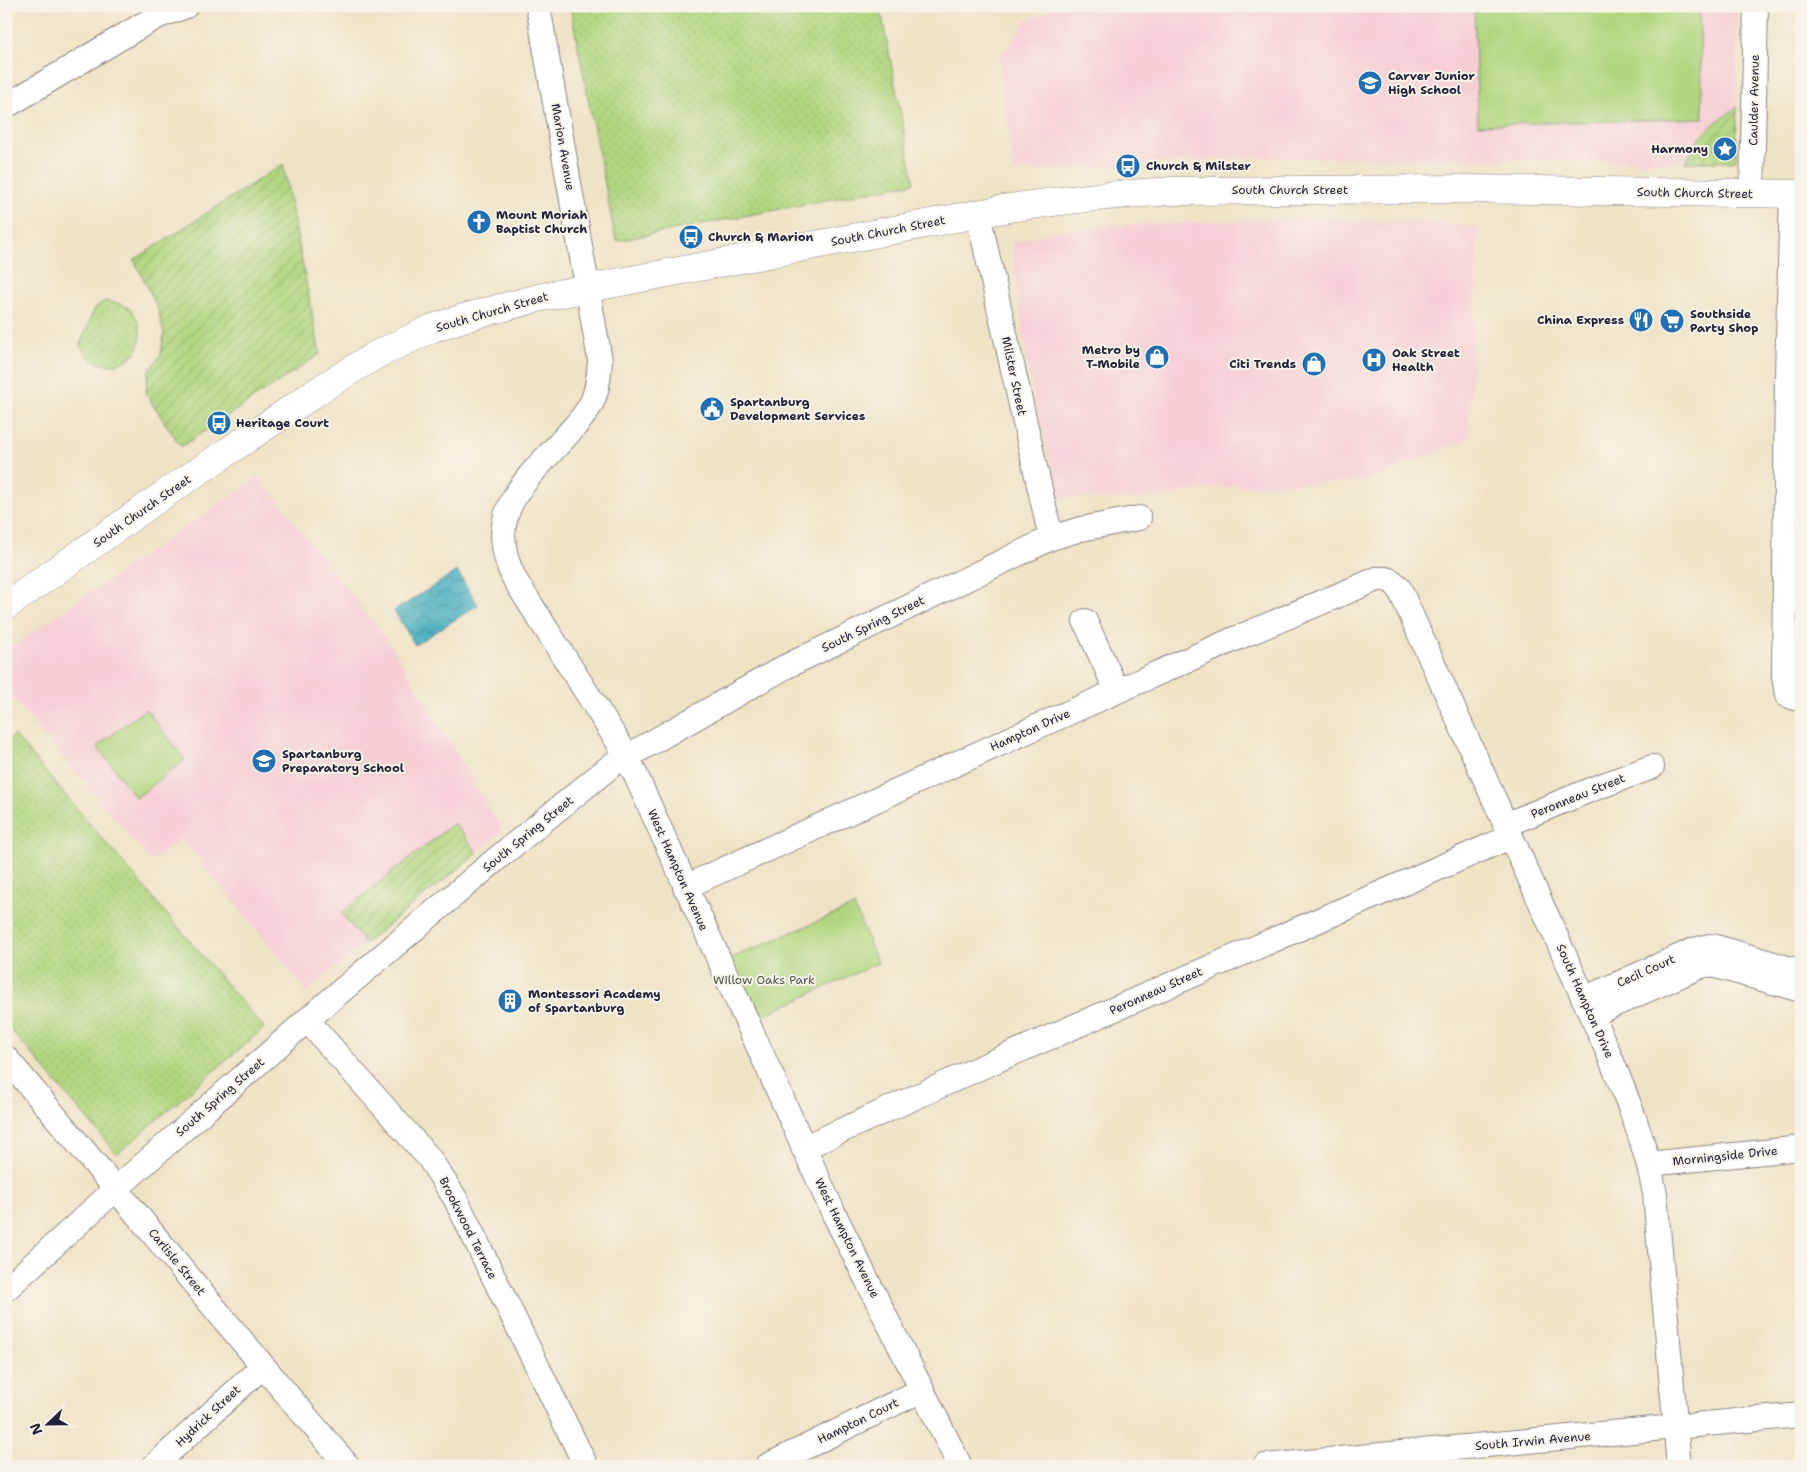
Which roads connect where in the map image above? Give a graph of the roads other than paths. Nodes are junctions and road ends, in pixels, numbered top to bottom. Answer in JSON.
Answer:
{"nodes":[{"id":1,"x":186,"y":6,"type":"edge"},
{"id":2,"x":538,"y":6,"type":"edge"},
{"id":3,"x":1756,"y":6,"type":"edge"},
{"id":4,"x":6,"y":106,"type":"edge"},
{"id":5,"x":1796,"y":193,"type":"edge"},
{"id":6,"x":1752,"y":194,"type":"junction"},
{"id":7,"x":978,"y":214,"type":"junction"},
{"id":8,"x":587,"y":289,"type":"junction"},
{"id":9,"x":1139,"y":518,"type":"dead end"},
{"id":10,"x":1051,"y":538,"type":"junction"},
{"id":11,"x":1377,"y":579,"type":"joint"},
{"id":12,"x":6,"y":606,"type":"edge"},
{"id":13,"x":1085,"y":621,"type":"dead end"},
{"id":14,"x":1117,"y":691,"type":"junction"},
{"id":15,"x":1794,"y":697,"type":"edge"},
{"id":16,"x":627,"y":756,"type":"junction"},
{"id":17,"x":1652,"y":767,"type":"dead end"},
{"id":18,"x":1508,"y":831,"type":"junction"},
{"id":19,"x":685,"y":887,"type":"junction"},
{"id":20,"x":1709,"y":955,"type":"junction"},
{"id":21,"x":1801,"y":972,"type":"edge"},
{"id":22,"x":1801,"y":990,"type":"edge"},
{"id":23,"x":1588,"y":1007,"type":"junction"},
{"id":24,"x":307,"y":1020,"type":"junction"},
{"id":25,"x":6,"y":1058,"type":"edge"},
{"id":26,"x":803,"y":1148,"type":"junction"},
{"id":27,"x":1801,"y":1148,"type":"edge"},
{"id":28,"x":1649,"y":1164,"type":"junction"},
{"id":29,"x":117,"y":1188,"type":"junction"},
{"id":30,"x":6,"y":1289,"type":"edge"},
{"id":31,"x":262,"y":1367,"type":"junction"},
{"id":32,"x":922,"y":1390,"type":"junction"},
{"id":33,"x":1801,"y":1415,"type":"edge"},
{"id":34,"x":1675,"y":1427,"type":"junction"},
{"id":35,"x":154,"y":1466,"type":"edge"},
{"id":36,"x":348,"y":1466,"type":"edge"},
{"id":37,"x":586,"y":1466,"type":"edge"},
{"id":38,"x":767,"y":1466,"type":"edge"},
{"id":39,"x":960,"y":1466,"type":"edge"},
{"id":40,"x":1265,"y":1466,"type":"edge"},
{"id":41,"x":1679,"y":1466,"type":"edge"}],
"edges":[{"from":1,"to":4,"type":"street"},
{"from":2,"to":8,"type":"street","name":"Marion Avenue"},
{"from":3,"to":6,"type":"street","name":"Caulder Avenue"},
{"from":5,"to":6,"type":"main road","name":"South Church Street"},
{"from":5,"to":15,"type":"street"},
{"from":6,"to":7,"type":"main road","name":"South Church Street"},
{"from":7,"to":8,"type":"main road","name":"South Church Street"},
{"from":7,"to":10,"type":"street","name":"Milster Street"},
{"from":8,"to":12,"type":"main road","name":"South Church Street"},
{"from":8,"to":16,"type":"street","name":"West Hampton Avenue"},
{"from":9,"to":10,"type":"street","name":"South Spring Street"},
{"from":10,"to":16,"type":"street","name":"South Spring Street"},
{"from":11,"to":14,"type":"street","name":"Hampton Drive"},
{"from":11,"to":18,"type":"street","name":"South Hampton Drive"},
{"from":13,"to":14,"type":"street"},
{"from":14,"to":19,"type":"street","name":"Hampton Drive"},
{"from":16,"to":19,"type":"street","name":"West Hampton Avenue"},
{"from":16,"to":24,"type":"street","name":"South Spring Street"},
{"from":17,"to":18,"type":"street","name":"Peronneau Street"},
{"from":18,"to":23,"type":"street","name":"South Hampton Drive"},
{"from":18,"to":26,"type":"street","name":"Peronneau Street"},
{"from":19,"to":26,"type":"street","name":"West Hampton Avenue"},
{"from":20,"to":21,"type":"street"},
{"from":20,"to":22,"type":"street"},
{"from":20,"to":23,"type":"street","name":"Cecil Court"},
{"from":23,"to":28,"type":"street","name":"South Hampton Drive"},
{"from":24,"to":29,"type":"street","name":"South Spring Street"},
{"from":24,"to":37,"type":"street","name":"Brookwood Terrace"},
{"from":25,"to":29,"type":"street","name":"Carlisle Street"},
{"from":26,"to":32,"type":"street","name":"West Hampton Avenue"},
{"from":27,"to":28,"type":"street","name":"Morningside Drive"},
{"from":28,"to":34,"type":"street","name":"South Hampton Drive"},
{"from":29,"to":30,"type":"street","name":"South Spring Street"},
{"from":29,"to":31,"type":"street","name":"Carlisle Street"},
{"from":31,"to":35,"type":"street","name":"Hydrick Street"},
{"from":31,"to":36,"type":"street","name":"Carlisle Street"},
{"from":32,"to":38,"type":"street","name":"Hampton Court"},
{"from":32,"to":39,"type":"street","name":"West Hampton Avenue"},
{"from":33,"to":34,"type":"street","name":"South Irwin Avenue"},
{"from":34,"to":40,"type":"street","name":"South Irwin Avenue"},
{"from":34,"to":41,"type":"street","name":"South Hampton Drive"}]}
